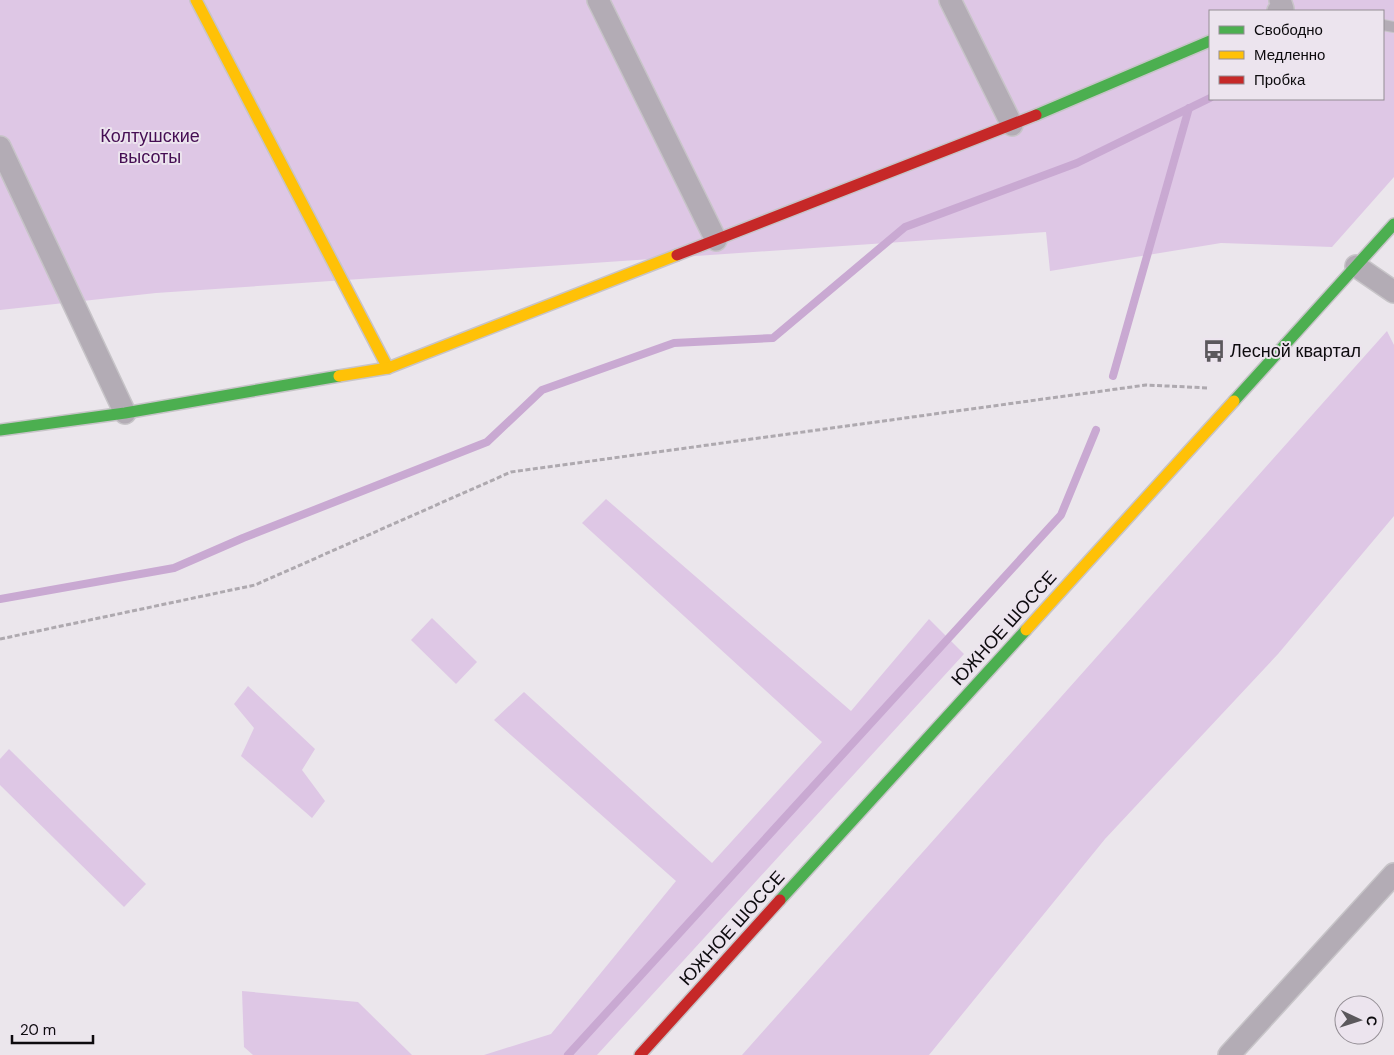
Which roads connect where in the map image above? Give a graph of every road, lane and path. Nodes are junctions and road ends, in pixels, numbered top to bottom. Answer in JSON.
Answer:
{"nodes":[{"id":1,"x":196,"y":0,"type":"edge"},
{"id":2,"x":598,"y":0,"type":"edge"},
{"id":3,"x":950,"y":0,"type":"edge"},
{"id":4,"x":1209,"y":40,"type":"edge"},
{"id":5,"x":1012,"y":126,"type":"junction"},
{"id":6,"x":0,"y":147,"type":"edge"},
{"id":7,"x":1394,"y":224,"type":"edge"},
{"id":8,"x":716,"y":240,"type":"junction"},
{"id":9,"x":1356,"y":266,"type":"junction"},
{"id":10,"x":1394,"y":292,"type":"edge"},
{"id":11,"x":388,"y":368,"type":"junction"},
{"id":12,"x":1244,"y":389,"type":"junction"},
{"id":13,"x":125,"y":413,"type":"junction"},
{"id":14,"x":0,"y":430,"type":"edge"},
{"id":15,"x":0,"y":639,"type":"edge"},
{"id":16,"x":1394,"y":874,"type":"edge"},
{"id":17,"x":640,"y":1055,"type":"edge"},
{"id":18,"x":1229,"y":1055,"type":"edge"}],
"edges":[{"from":1,"to":11,"type":"street"},
{"from":2,"to":8,"type":"street"},
{"from":3,"to":5,"type":"street"},
{"from":4,"to":5,"type":"street"},
{"from":5,"to":8,"type":"street"},
{"from":6,"to":13,"type":"street"},
{"from":7,"to":9,"type":"street","name":"ЮЖНОЕ ШОССЕ"},
{"from":8,"to":11,"type":"street"},
{"from":9,"to":10,"type":"street"},
{"from":9,"to":12,"type":"street","name":"ЮЖНОЕ ШОССЕ"},
{"from":11,"to":13,"type":"street"},
{"from":12,"to":15,"type":"path"},
{"from":12,"to":17,"type":"street","name":"ЮЖНОЕ ШОССЕ"},
{"from":13,"to":14,"type":"street"},
{"from":16,"to":18,"type":"street"}]}
